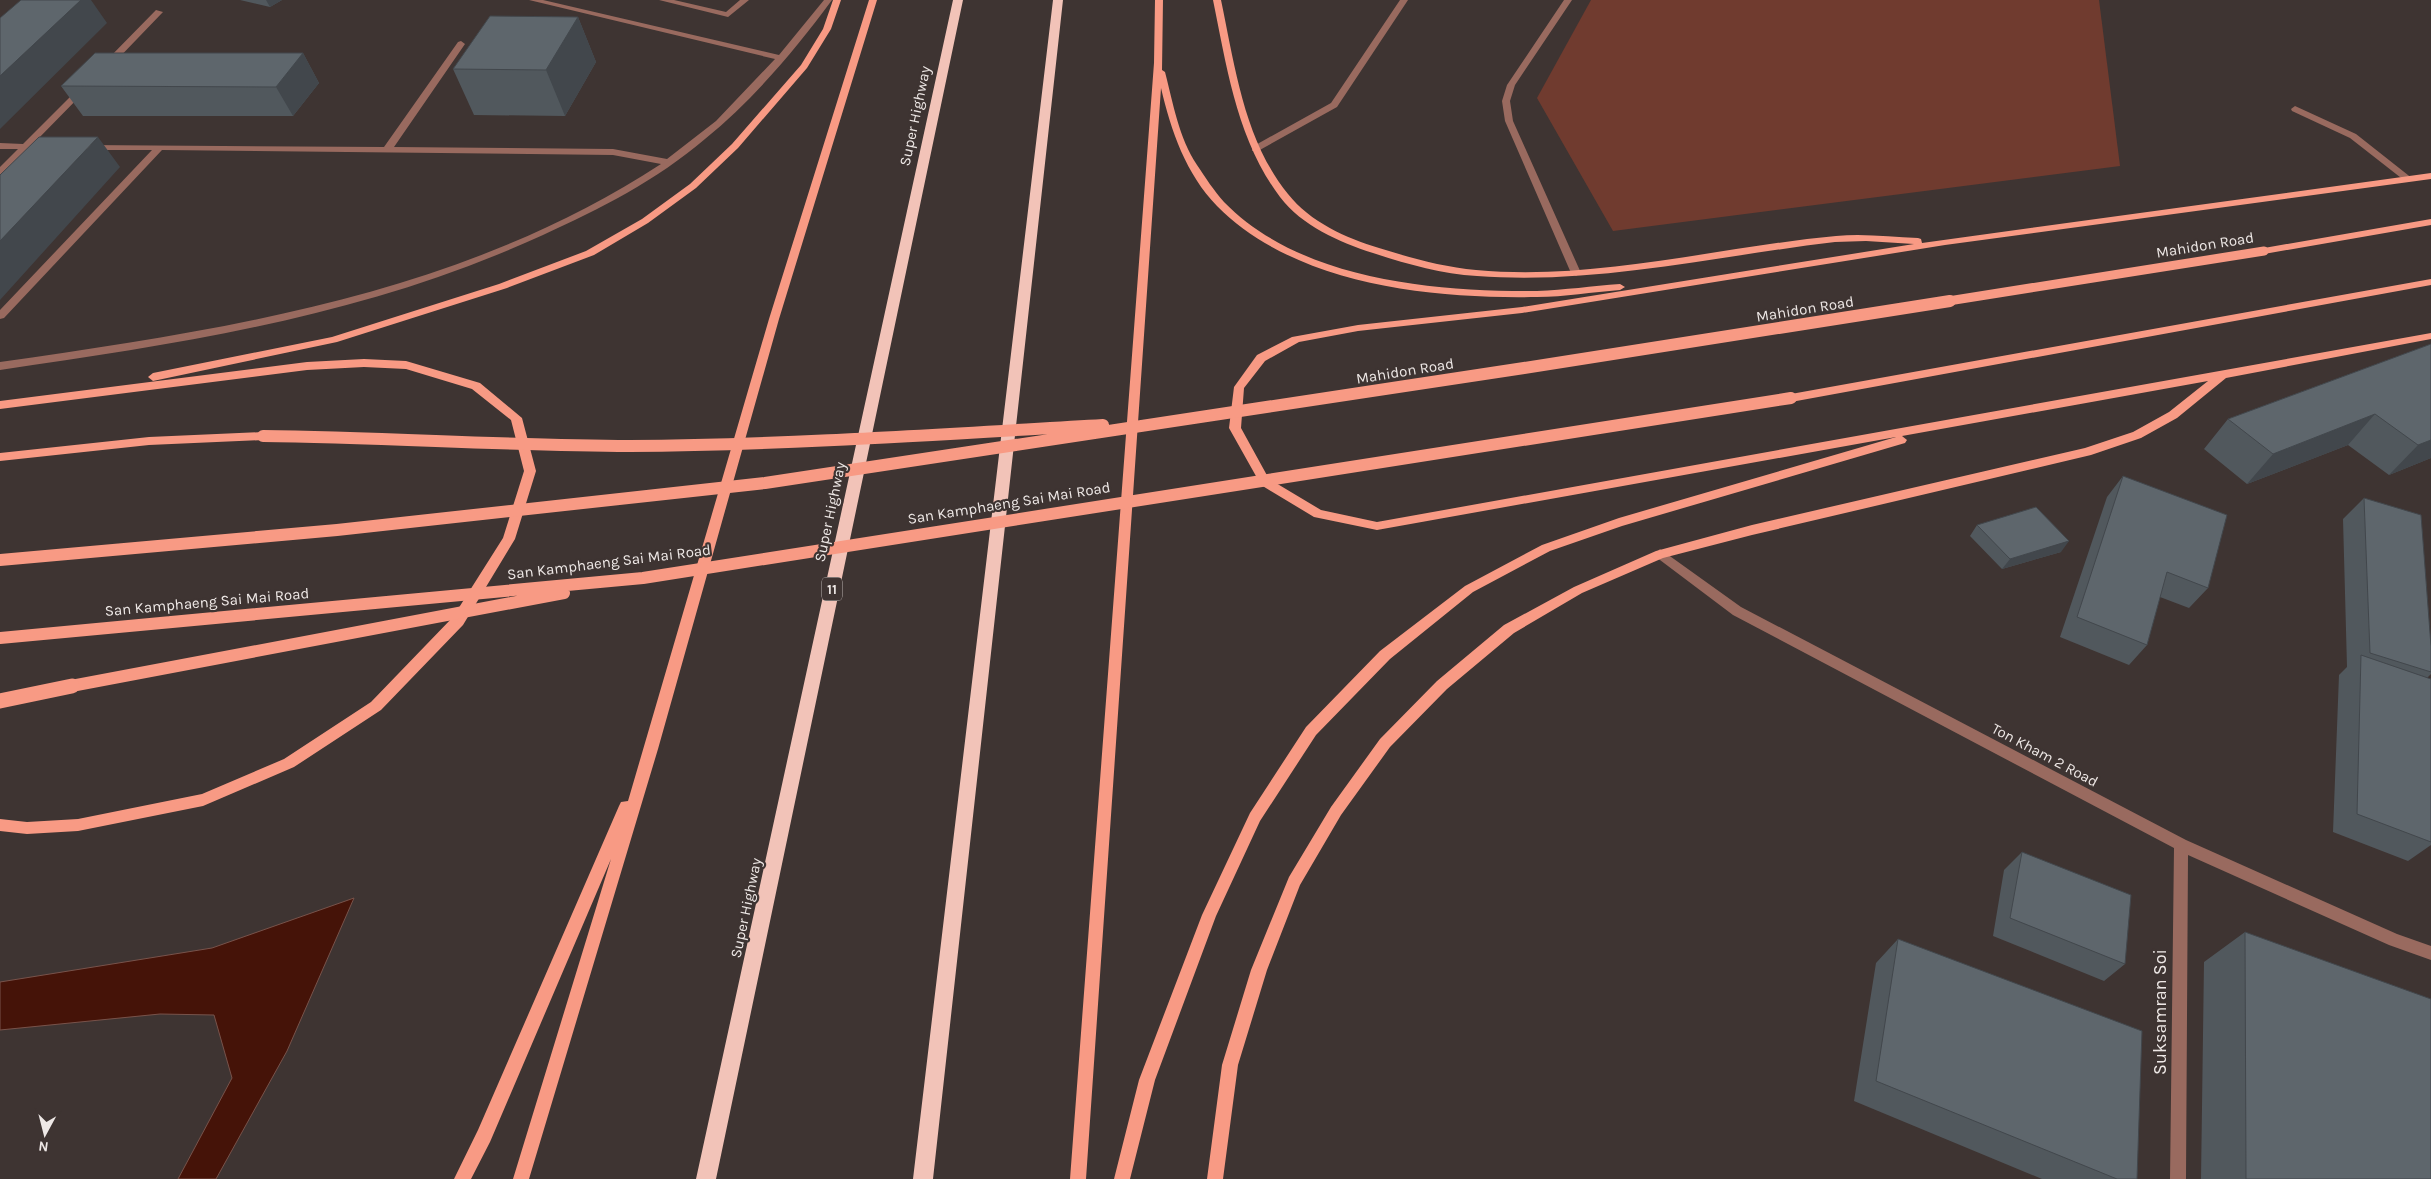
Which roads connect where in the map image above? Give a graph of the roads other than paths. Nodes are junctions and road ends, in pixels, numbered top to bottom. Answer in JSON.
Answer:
{"nodes":[{"id":1,"x":533,"y":0,"type":"edge"},
{"id":2,"x":663,"y":0,"type":"edge"},
{"id":3,"x":745,"y":0,"type":"edge"},
{"id":4,"x":828,"y":0,"type":"edge"},
{"id":5,"x":837,"y":0,"type":"edge"},
{"id":6,"x":873,"y":0,"type":"edge"},
{"id":7,"x":958,"y":0,"type":"edge"},
{"id":8,"x":1058,"y":0,"type":"edge"},
{"id":9,"x":1159,"y":0,"type":"edge"},
{"id":10,"x":1217,"y":0,"type":"edge"},
{"id":11,"x":1404,"y":0,"type":"edge"},
{"id":12,"x":1568,"y":0,"type":"edge"},
{"id":13,"x":159,"y":12,"type":"dead end"},
{"id":14,"x":460,"y":44,"type":"dead end"},
{"id":15,"x":781,"y":58,"type":"junction"},
{"id":16,"x":1158,"y":63,"type":"junction"},
{"id":17,"x":103,"y":69,"type":"edge"},
{"id":18,"x":89,"y":83,"type":"edge"},
{"id":19,"x":2296,"y":109,"type":"dead end"},
{"id":20,"x":0,"y":146,"type":"edge"},
{"id":21,"x":26,"y":147,"type":"junction"},
{"id":22,"x":54,"y":147,"type":"edge"},
{"id":23,"x":83,"y":147,"type":"edge"},
{"id":24,"x":159,"y":148,"type":"junction"},
{"id":25,"x":1255,"y":149,"type":"junction"},
{"id":26,"x":388,"y":150,"type":"junction"},
{"id":27,"x":668,"y":162,"type":"junction"},
{"id":28,"x":0,"y":172,"type":"edge"},
{"id":29,"x":2431,"y":176,"type":"edge"},
{"id":30,"x":2408,"y":179,"type":"junction"},
{"id":31,"x":2431,"y":222,"type":"edge"},
{"id":32,"x":1945,"y":242,"type":"junction"},
{"id":33,"x":1576,"y":273,"type":"junction"},
{"id":34,"x":1722,"y":278,"type":"junction"},
{"id":35,"x":2431,"y":282,"type":"edge"},
{"id":36,"x":0,"y":316,"type":"edge"},
{"id":37,"x":2430,"y":338,"type":"edge"},
{"id":38,"x":0,"y":366,"type":"edge"},
{"id":39,"x":2223,"y":375,"type":"junction"},
{"id":40,"x":62,"y":396,"type":"junction"},
{"id":41,"x":0,"y":405,"type":"edge"},
{"id":42,"x":1183,"y":420,"type":"junction"},
{"id":43,"x":1969,"y":421,"type":"junction"},
{"id":44,"x":0,"y":457,"type":"edge"},
{"id":45,"x":1660,"y":554,"type":"junction"},
{"id":46,"x":0,"y":560,"type":"edge"},
{"id":47,"x":643,"y":578,"type":"junction"},
{"id":48,"x":0,"y":638,"type":"edge"},
{"id":49,"x":0,"y":702,"type":"edge"},
{"id":50,"x":651,"y":749,"type":"junction"},
{"id":51,"x":0,"y":825,"type":"edge"},
{"id":52,"x":2181,"y":845,"type":"junction"},
{"id":53,"x":2431,"y":953,"type":"edge"},
{"id":54,"x":462,"y":1179,"type":"edge"},
{"id":55,"x":521,"y":1179,"type":"edge"},
{"id":56,"x":706,"y":1179,"type":"edge"},
{"id":57,"x":923,"y":1179,"type":"edge"},
{"id":58,"x":1078,"y":1179,"type":"edge"},
{"id":59,"x":1122,"y":1179,"type":"edge"},
{"id":60,"x":1216,"y":1179,"type":"edge"},
{"id":61,"x":2178,"y":1179,"type":"edge"}],
"edges":[{"from":1,"to":15,"type":"street"},
{"from":2,"to":3,"type":"street"},
{"from":4,"to":15,"type":"street"},
{"from":5,"to":40,"type":"main road"},
{"from":6,"to":50,"type":"main road"},
{"from":7,"to":56,"type":"highway","name":"Super Highway","number":"11"},
{"from":8,"to":57,"type":"highway"},
{"from":9,"to":16,"type":"main road"},
{"from":10,"to":25,"type":"main road"},
{"from":11,"to":25,"type":"street"},
{"from":12,"to":33,"type":"street"},
{"from":13,"to":17,"type":"street"},
{"from":14,"to":26,"type":"street"},
{"from":15,"to":27,"type":"street"},
{"from":16,"to":34,"type":"main road"},
{"from":16,"to":58,"type":"main road"},
{"from":18,"to":21,"type":"street"},
{"from":19,"to":30,"type":"street"},
{"from":20,"to":21,"type":"street"},
{"from":21,"to":22,"type":"street"},
{"from":21,"to":28,"type":"street"},
{"from":23,"to":24,"type":"street"},
{"from":24,"to":26,"type":"street"},
{"from":24,"to":36,"type":"street"},
{"from":25,"to":33,"type":"main road"},
{"from":26,"to":27,"type":"street"},
{"from":27,"to":38,"type":"street"},
{"from":29,"to":30,"type":"main road"},
{"from":30,"to":32,"type":"main road"},
{"from":31,"to":42,"type":"main road","name":"Mahidon Road","bridge":true},
{"from":32,"to":33,"type":"main road"},
{"from":32,"to":34,"type":"main road"},
{"from":34,"to":43,"type":"main road"},
{"from":35,"to":47,"type":"main road","name":"San Kamphaeng Sai Mai Road","bridge":true},
{"from":37,"to":39,"type":"main road"},
{"from":39,"to":43,"type":"main road"},
{"from":39,"to":45,"type":"main road"},
{"from":40,"to":41,"type":"main road"},
{"from":40,"to":51,"type":"main road"},
{"from":42,"to":44,"type":"main road","bridge":true},
{"from":42,"to":46,"type":"main road","bridge":true},
{"from":43,"to":59,"type":"main road"},
{"from":45,"to":52,"type":"street","name":"Ton Kham 2 Road"},
{"from":45,"to":60,"type":"main road"},
{"from":47,"to":48,"type":"main road","name":"San Kamphaeng Sai Mai Road","bridge":true},
{"from":47,"to":49,"type":"main road","bridge":true},
{"from":50,"to":54,"type":"main road"},
{"from":50,"to":55,"type":"main road"},
{"from":52,"to":53,"type":"street","name":"Ton Kham 2 Road"},
{"from":52,"to":61,"type":"street","name":"Suksamran Soi"}]}
